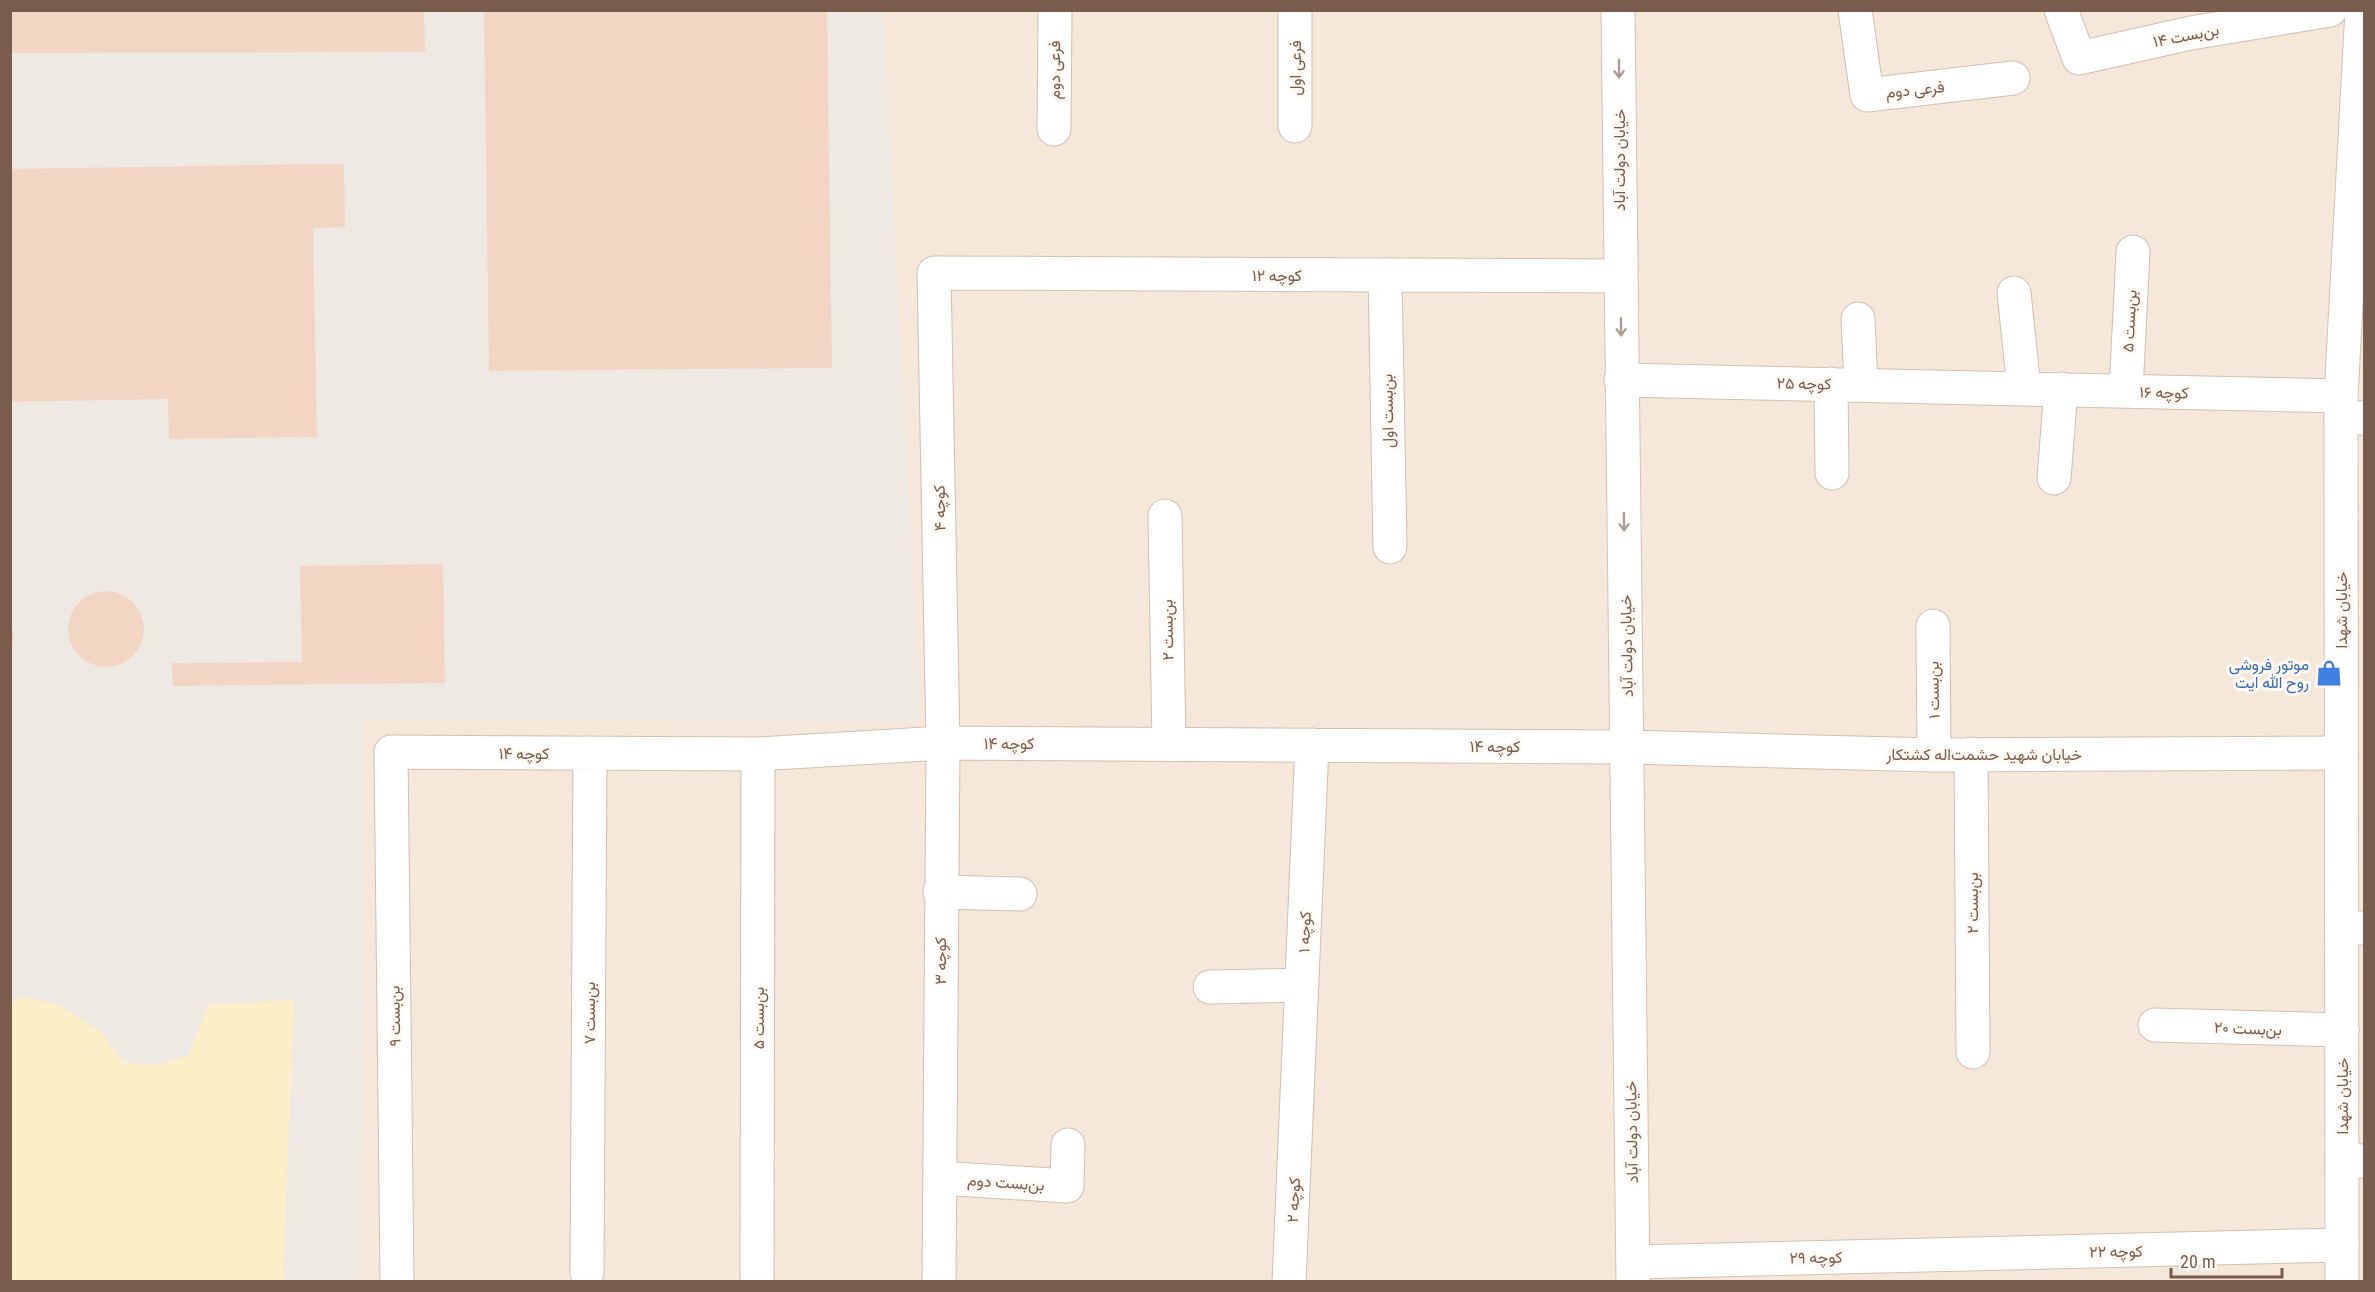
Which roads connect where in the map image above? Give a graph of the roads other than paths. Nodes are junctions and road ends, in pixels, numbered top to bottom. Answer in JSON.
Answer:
{"nodes":[{"id":1,"x":1055,"y":10,"type":"edge"},
{"id":2,"x":1295,"y":10,"type":"edge"},
{"id":3,"x":1618,"y":10,"type":"edge"},
{"id":4,"x":1855,"y":10,"type":"edge"},
{"id":5,"x":2061,"y":10,"type":"edge"},
{"id":6,"x":2330,"y":10,"type":"edge"},
{"id":7,"x":2362,"y":10,"type":"edge"},
{"id":8,"x":2188,"y":22,"type":"edge"},
{"id":9,"x":2013,"y":78,"type":"dead end"},
{"id":10,"x":1295,"y":126,"type":"dead end"},
{"id":11,"x":1054,"y":129,"type":"dead end"},
{"id":12,"x":2133,"y":252,"type":"dead end"},
{"id":13,"x":934,"y":273,"type":"joint"},
{"id":14,"x":1385,"y":275,"type":"junction"},
{"id":15,"x":1620,"y":276,"type":"junction"},
{"id":16,"x":2014,"y":293,"type":"dead end"},
{"id":17,"x":1858,"y":319,"type":"dead end"},
{"id":18,"x":1621,"y":380,"type":"junction"},
{"id":19,"x":1846,"y":384,"type":"junction"},
{"id":20,"x":1987,"y":388,"type":"joint"},
{"id":21,"x":2024,"y":388,"type":"junction"},
{"id":22,"x":2061,"y":389,"type":"junction"},
{"id":23,"x":2126,"y":391,"type":"junction"},
{"id":24,"x":2349,"y":411,"type":"edge"},
{"id":25,"x":1832,"y":473,"type":"dead end"},
{"id":26,"x":2054,"y":478,"type":"dead end"},
{"id":27,"x":1165,"y":516,"type":"dead end"},
{"id":28,"x":1390,"y":547,"type":"dead end"},
{"id":29,"x":1933,"y":626,"type":"dead end"},
{"id":30,"x":944,"y":743,"type":"junction"},
{"id":31,"x":1169,"y":744,"type":"junction"},
{"id":32,"x":1312,"y":745,"type":"junction"},
{"id":33,"x":1628,"y":747,"type":"junction"},
{"id":34,"x":392,"y":752,"type":"joint"},
{"id":35,"x":590,"y":753,"type":"junction"},
{"id":36,"x":2342,"y":753,"type":"junction"},
{"id":37,"x":758,"y":754,"type":"junction"},
{"id":38,"x":1971,"y":754,"type":"junction"},
{"id":39,"x":1934,"y":755,"type":"junction"},
{"id":40,"x":940,"y":892,"type":"junction"},
{"id":41,"x":1020,"y":894,"type":"dead end"},
{"id":42,"x":2353,"y":928,"type":"edge"},
{"id":43,"x":1302,"y":985,"type":"junction"},
{"id":44,"x":1210,"y":987,"type":"dead end"},
{"id":45,"x":2155,"y":1025,"type":"dead end"},
{"id":46,"x":2342,"y":1030,"type":"junction"},
{"id":47,"x":1973,"y":1052,"type":"dead end"},
{"id":48,"x":1296,"y":1118,"type":"joint"},
{"id":49,"x":1068,"y":1145,"type":"dead end"},
{"id":50,"x":2353,"y":1161,"type":"edge"},
{"id":51,"x":940,"y":1178,"type":"junction"},
{"id":52,"x":2342,"y":1245,"type":"junction"},
{"id":53,"x":1999,"y":1253,"type":"joint"},
{"id":54,"x":1633,"y":1272,"type":"edge"},
{"id":55,"x":587,"y":1273,"type":"dead end"},
{"id":56,"x":397,"y":1280,"type":"dead end"},
{"id":57,"x":757,"y":1281,"type":"edge"},
{"id":58,"x":939,"y":1281,"type":"edge"},
{"id":59,"x":1289,"y":1281,"type":"edge"},
{"id":60,"x":2342,"y":1281,"type":"edge"}],
"edges":[{"from":1,"to":11,"type":"street","name":"فرعی دوم"},
{"from":2,"to":10,"type":"street","name":"فرعی اول"},
{"from":3,"to":15,"type":"street","name":"خیابان دولت آباد","one_way":true},
{"from":4,"to":9,"type":"street","name":"فرعی دوم"},
{"from":5,"to":8,"type":"street","name":"بن‌بست ۱۴"},
{"from":6,"to":8,"type":"street","name":"بن‌بست ۱۴"},
{"from":7,"to":24,"type":"street","name":"خیابان شهدا"},
{"from":12,"to":23,"type":"street","name":"بن‌بست ۵"},
{"from":13,"to":14,"type":"street","name":"کوچه ۱۲"},
{"from":13,"to":30,"type":"street","name":"کوچه ۴"},
{"from":14,"to":15,"type":"street","name":"کوچه ۱۲"},
{"from":14,"to":28,"type":"street","name":"بن‌بست اول"},
{"from":15,"to":18,"type":"street","name":"خیابان دولت آباد","one_way":true},
{"from":16,"to":21,"type":"street"},
{"from":17,"to":19,"type":"street"},
{"from":18,"to":19,"type":"street","name":"کوچه ۲۵"},
{"from":18,"to":33,"type":"street","name":"خیابان دولت آباد","one_way":true},
{"from":19,"to":20,"type":"street","name":"کوچه ۲۵"},
{"from":19,"to":25,"type":"street"},
{"from":20,"to":21,"type":"street","name":"کوچه ۱۶"},
{"from":21,"to":22,"type":"street","name":"کوچه ۱۶"},
{"from":22,"to":23,"type":"street","name":"کوچه ۱۶"},
{"from":22,"to":26,"type":"street"},
{"from":23,"to":24,"type":"street","name":"کوچه ۱۶"},
{"from":24,"to":36,"type":"street","name":"خیابان شهدا"},
{"from":27,"to":31,"type":"street","name":"بن‌بست ۲"},
{"from":29,"to":39,"type":"street","name":"بن‌بست ۱"},
{"from":30,"to":31,"type":"street","name":"کوچه ۱۴"},
{"from":30,"to":37,"type":"street","name":"کوچه ۱۴"},
{"from":30,"to":40,"type":"street","name":"کوچه ۳"},
{"from":31,"to":32,"type":"street","name":"کوچه ۱۴"},
{"from":32,"to":33,"type":"street","name":"کوچه ۱۴"},
{"from":32,"to":43,"type":"street","name":"کوچه ۱"},
{"from":33,"to":39,"type":"street","name":"خیابان شهید حشمت‌اله کشتکار"},
{"from":33,"to":54,"type":"street","name":"خیابان دولت آباد"},
{"from":34,"to":35,"type":"street","name":"کوچه ۱۴"},
{"from":34,"to":56,"type":"street","name":"بن‌بست ۹"},
{"from":35,"to":37,"type":"street","name":"کوچه ۱۴"},
{"from":35,"to":55,"type":"street","name":"بن‌بست ۷"},
{"from":36,"to":38,"type":"street","name":"خیابان شهید حشمت‌اله کشتکار"},
{"from":36,"to":42,"type":"street","name":"خیابان شهدا"},
{"from":37,"to":57,"type":"street","name":"بن‌بست ۵"},
{"from":38,"to":39,"type":"street","name":"خیابان شهید حشمت‌اله کشتکار"},
{"from":38,"to":47,"type":"street","name":"بن‌بست ۲"},
{"from":40,"to":41,"type":"street"},
{"from":40,"to":51,"type":"street","name":"کوچه ۳"},
{"from":42,"to":46,"type":"street","name":"خیابان شهدا"},
{"from":43,"to":44,"type":"street"},
{"from":43,"to":48,"type":"street","name":"کوچه ۱"},
{"from":45,"to":46,"type":"street","name":"بن‌بست ۲۰"},
{"from":46,"to":50,"type":"street","name":"خیابان شهدا"},
{"from":48,"to":59,"type":"street","name":"کوچه ۲"},
{"from":49,"to":51,"type":"street","name":"بن‌بست دوم"},
{"from":50,"to":52,"type":"street","name":"خیابان شهدا"},
{"from":51,"to":58,"type":"street","name":"کوچه ۳"},
{"from":52,"to":53,"type":"street","name":"کوچه ۲۲"},
{"from":52,"to":60,"type":"street","name":"خیابان شهدا"},
{"from":53,"to":54,"type":"street","name":"کوچه ۲۹"}]}
